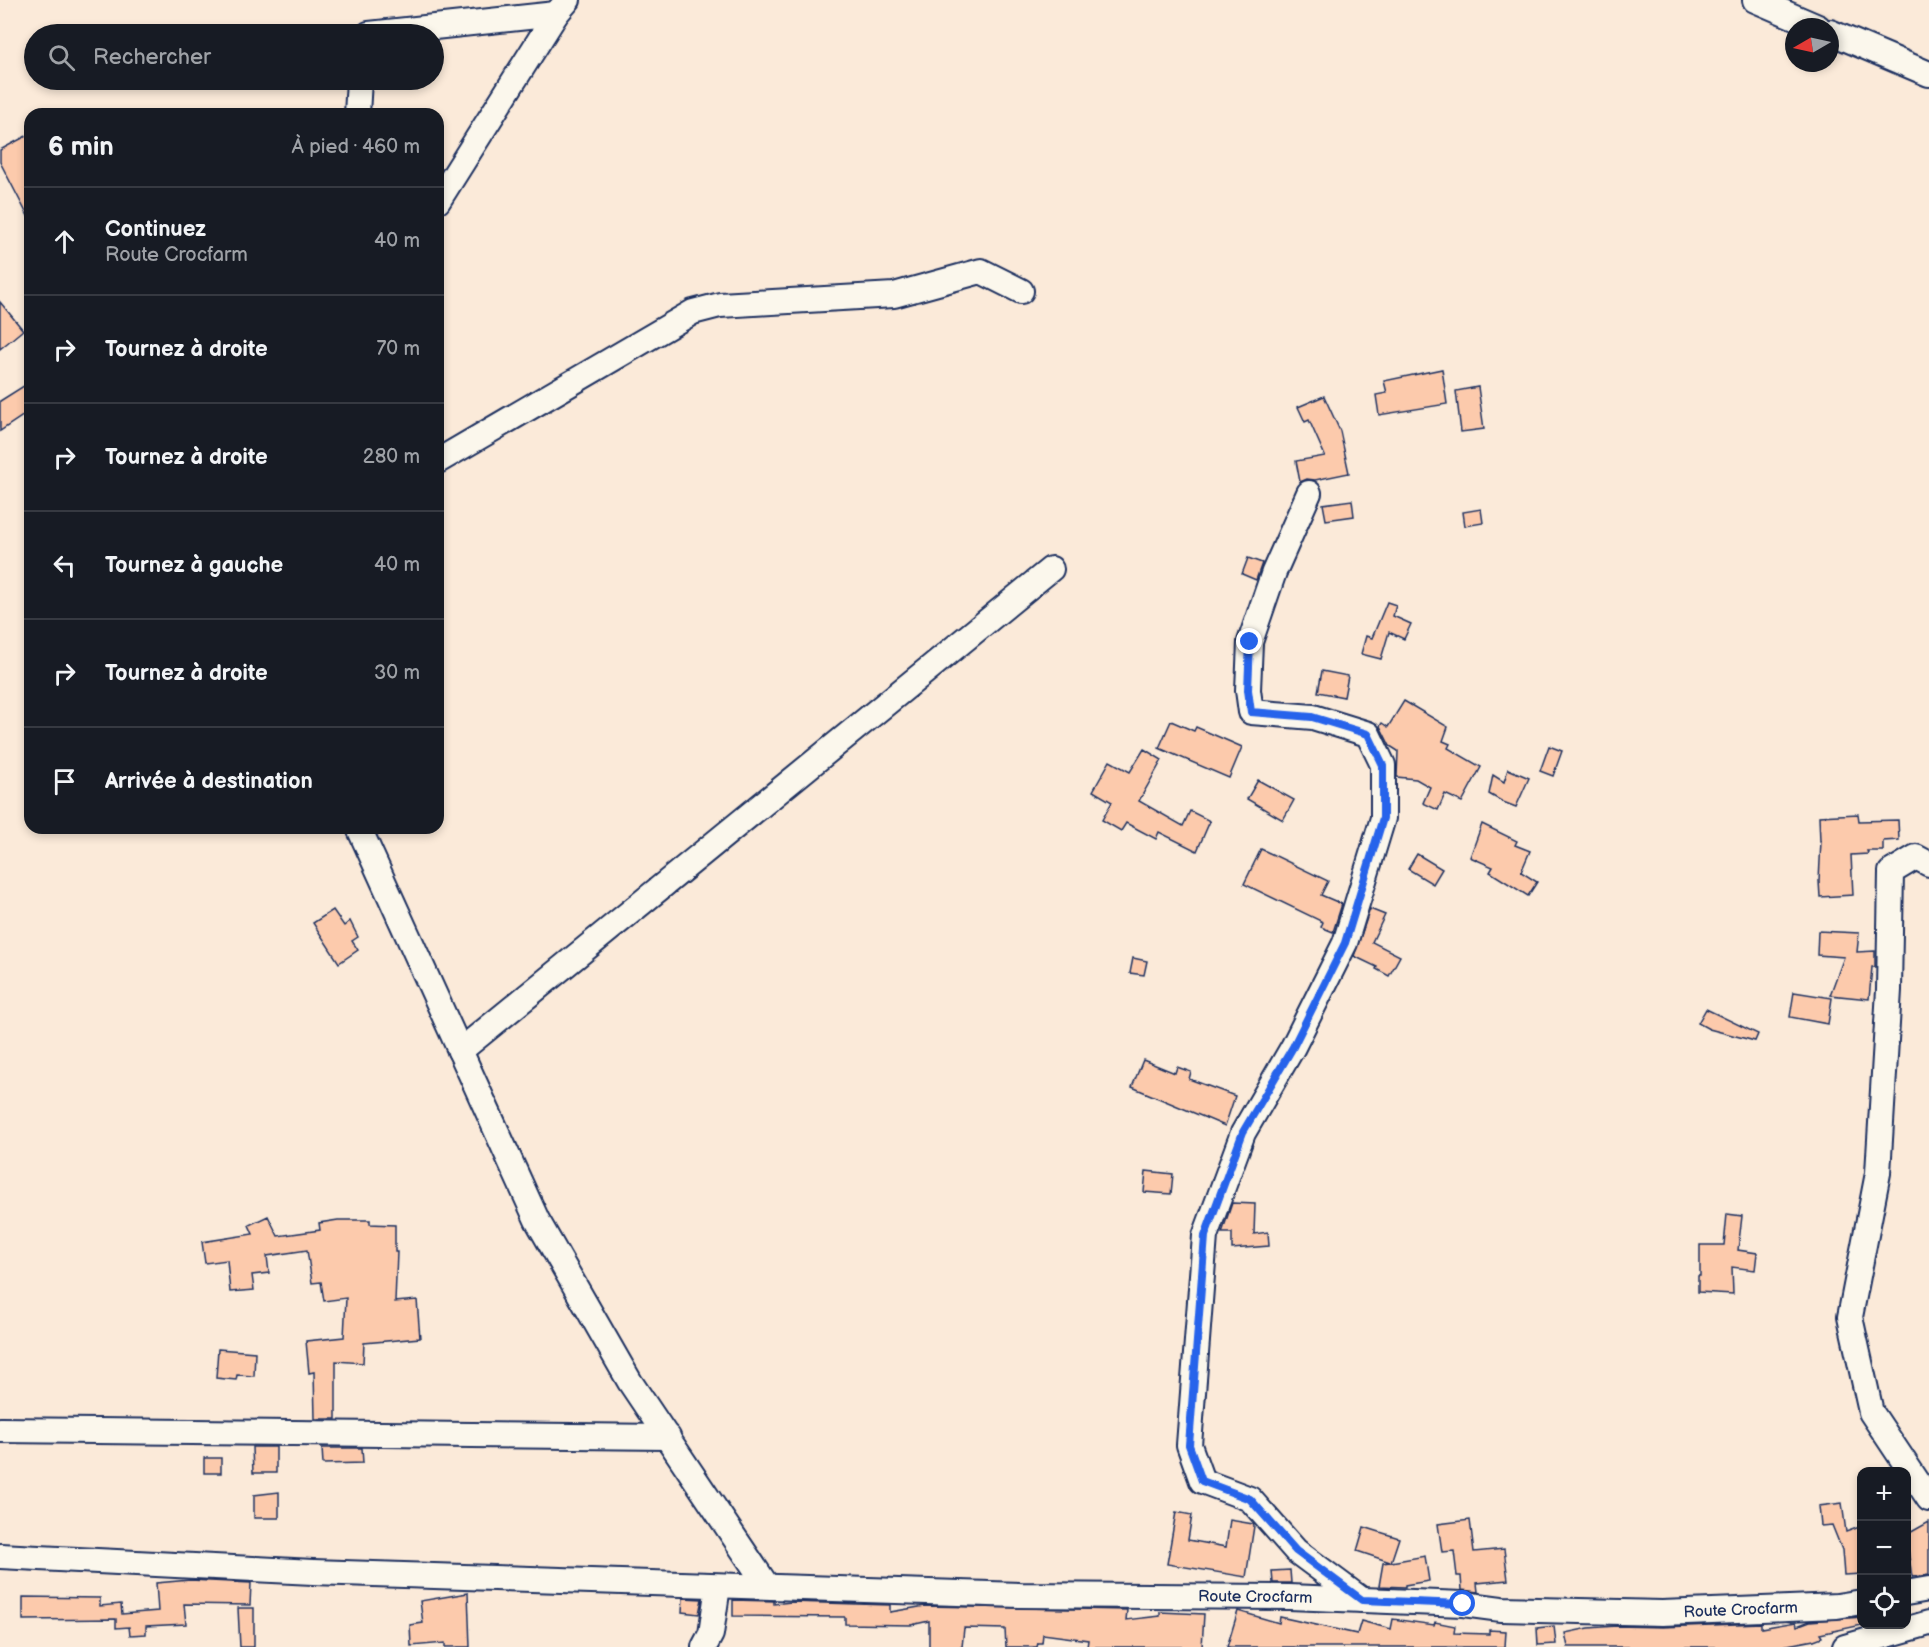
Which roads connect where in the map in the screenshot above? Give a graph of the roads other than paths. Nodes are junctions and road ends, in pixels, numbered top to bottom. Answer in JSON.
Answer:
{"nodes":[{"id":1,"x":1755,"y":0,"type":"edge"},
{"id":2,"x":562,"y":7,"type":"edge"},
{"id":3,"x":1797,"y":18,"type":"edge"},
{"id":4,"x":440,"y":24,"type":"edge"},
{"id":5,"x":1839,"y":36,"type":"edge"},
{"id":6,"x":1929,"y":74,"type":"edge"},
{"id":7,"x":358,"y":90,"type":"edge"},
{"id":8,"x":357,"y":108,"type":"edge"},
{"id":9,"x":444,"y":192,"type":"edge"},
{"id":10,"x":1021,"y":291,"type":"dead end"},
{"id":11,"x":444,"y":457,"type":"edge"},
{"id":12,"x":1309,"y":493,"type":"dead end"},
{"id":13,"x":1051,"y":569,"type":"dead end"},
{"id":14,"x":361,"y":834,"type":"edge"},
{"id":15,"x":1929,"y":864,"type":"edge"},
{"id":16,"x":460,"y":1051,"type":"junction"},
{"id":17,"x":0,"y":1430,"type":"edge"},
{"id":18,"x":668,"y":1437,"type":"junction"},
{"id":19,"x":1929,"y":1499,"type":"edge"},
{"id":20,"x":0,"y":1556,"type":"edge"},
{"id":21,"x":718,"y":1586,"type":"junction"},
{"id":22,"x":767,"y":1586,"type":"junction"},
{"id":23,"x":1929,"y":1589,"type":"edge"},
{"id":24,"x":1911,"y":1592,"type":"edge"},
{"id":25,"x":1362,"y":1600,"type":"junction"},
{"id":26,"x":1857,"y":1603,"type":"edge"},
{"id":27,"x":1929,"y":1623,"type":"edge"},
{"id":28,"x":704,"y":1647,"type":"edge"},
{"id":29,"x":1845,"y":1647,"type":"edge"}],
"edges":[{"from":1,"to":3,"type":"street"},
{"from":2,"to":4,"type":"street"},
{"from":2,"to":9,"type":"street"},
{"from":5,"to":6,"type":"street"},
{"from":7,"to":8,"type":"street"},
{"from":10,"to":11,"type":"street"},
{"from":12,"to":25,"type":"street"},
{"from":13,"to":16,"type":"street"},
{"from":14,"to":16,"type":"street"},
{"from":15,"to":19,"type":"street"},
{"from":16,"to":18,"type":"street"},
{"from":17,"to":18,"type":"street"},
{"from":18,"to":22,"type":"street"},
{"from":20,"to":21,"type":"street","name":"Route Crocfarm"},
{"from":21,"to":22,"type":"street","name":"Route Crocfarm"},
{"from":21,"to":28,"type":"street"},
{"from":22,"to":25,"type":"street","name":"Route Crocfarm"},
{"from":23,"to":24,"type":"street"},
{"from":25,"to":26,"type":"street","name":"Route Crocfarm"},
{"from":27,"to":29,"type":"street"}]}
